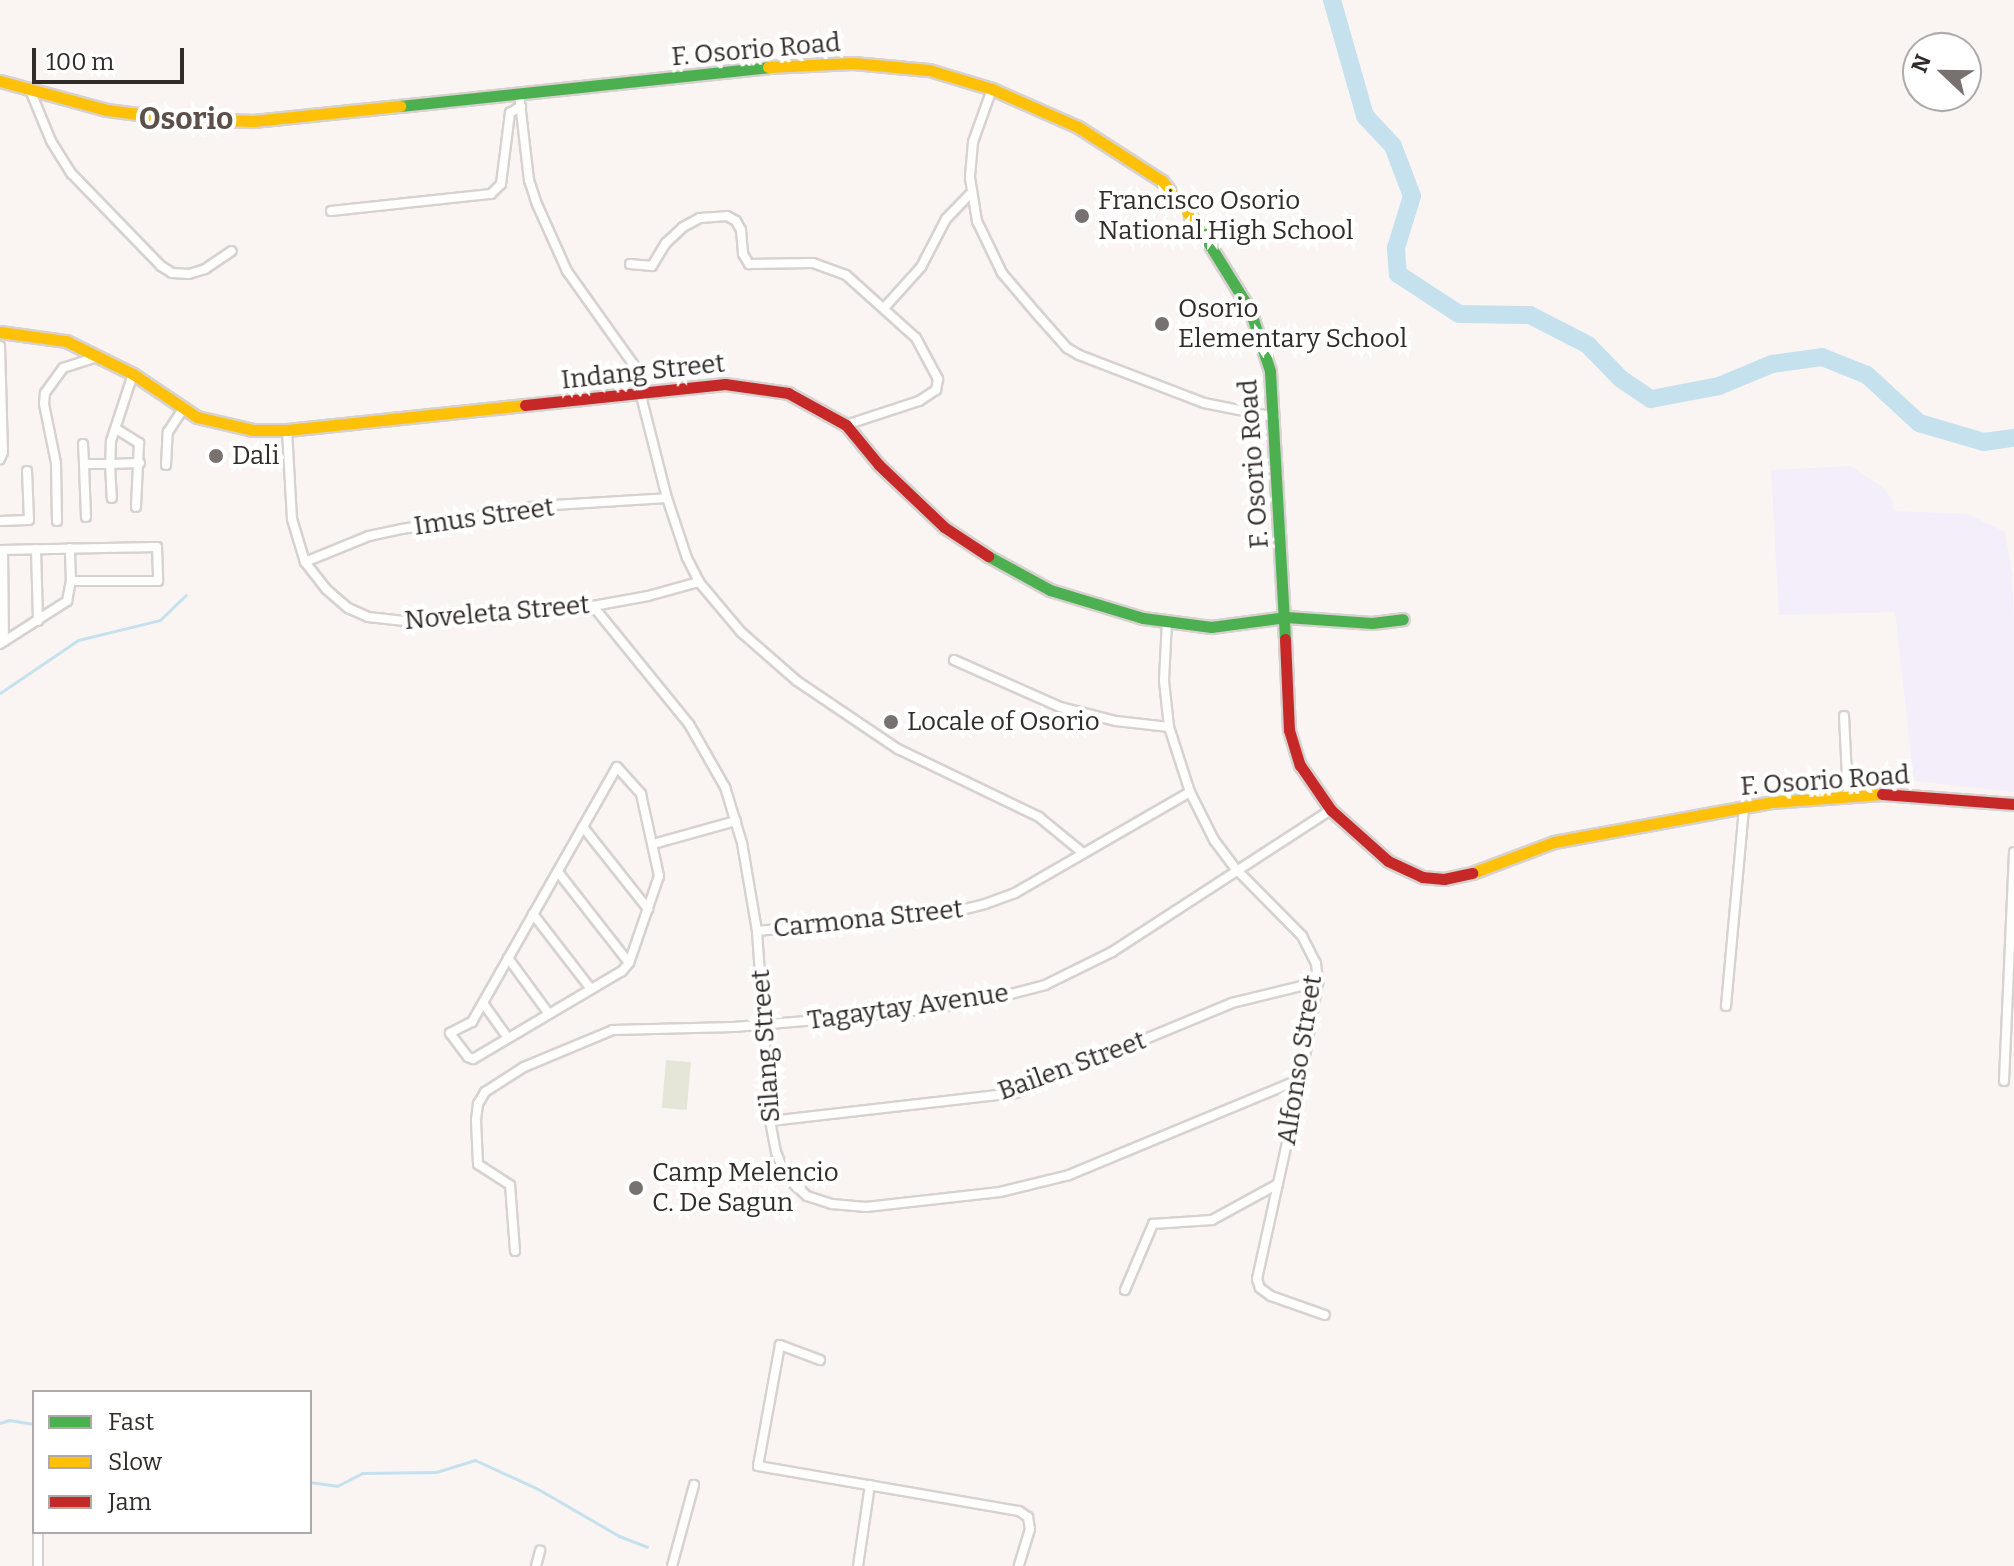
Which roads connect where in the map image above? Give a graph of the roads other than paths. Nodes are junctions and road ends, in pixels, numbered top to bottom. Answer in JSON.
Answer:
{"nodes":[{"id":1,"x":0,"y":81,"type":"edge"},
{"id":2,"x":992,"y":89,"type":"junction"},
{"id":3,"x":30,"y":90,"type":"junction"},
{"id":4,"x":520,"y":100,"type":"junction"},
{"id":5,"x":972,"y":192,"type":"junction"},
{"id":6,"x":331,"y":211,"type":"dead end"},
{"id":7,"x":232,"y":251,"type":"dead end"},
{"id":8,"x":630,"y":264,"type":"dead end"},
{"id":9,"x":885,"y":307,"type":"junction"},
{"id":10,"x":0,"y":332,"type":"edge"},
{"id":11,"x":0,"y":346,"type":"edge"},
{"id":12,"x":97,"y":357,"type":"junction"},
{"id":13,"x":133,"y":374,"type":"junction"},
{"id":14,"x":639,"y":393,"type":"junction"},
{"id":15,"x":184,"y":407,"type":"junction"},
{"id":16,"x":1275,"y":417,"type":"junction"},
{"id":17,"x":846,"y":425,"type":"junction"},
{"id":18,"x":118,"y":430,"type":"junction"},
{"id":19,"x":287,"y":430,"type":"junction"},
{"id":20,"x":83,"y":444,"type":"dead end"},
{"id":21,"x":0,"y":459,"type":"edge"},
{"id":22,"x":140,"y":463,"type":"junction"},
{"id":23,"x":84,"y":464,"type":"junction"},
{"id":24,"x":110,"y":464,"type":"junction"},
{"id":25,"x":166,"y":465,"type":"dead end"},
{"id":26,"x":27,"y":471,"type":"dead end"},
{"id":27,"x":112,"y":498,"type":"dead end"},
{"id":28,"x":667,"y":498,"type":"junction"},
{"id":29,"x":136,"y":507,"type":"dead end"},
{"id":30,"x":86,"y":517,"type":"dead end"},
{"id":31,"x":0,"y":521,"type":"edge"},
{"id":32,"x":57,"y":521,"type":"dead end"},
{"id":33,"x":70,"y":548,"type":"junction"},
{"id":34,"x":36,"y":549,"type":"junction"},
{"id":35,"x":2,"y":550,"type":"edge"},
{"id":36,"x":305,"y":562,"type":"junction"},
{"id":37,"x":71,"y":581,"type":"junction"},
{"id":38,"x":699,"y":582,"type":"junction"},
{"id":39,"x":593,"y":606,"type":"junction"},
{"id":40,"x":1286,"y":617,"type":"junction"},
{"id":41,"x":1403,"y":619,"type":"dead end"},
{"id":42,"x":38,"y":621,"type":"junction"},
{"id":43,"x":1167,"y":621,"type":"junction"},
{"id":44,"x":2,"y":643,"type":"edge"},
{"id":45,"x":954,"y":660,"type":"dead end"},
{"id":46,"x":1844,"y":716,"type":"dead end"},
{"id":47,"x":1169,"y":727,"type":"junction"},
{"id":48,"x":1190,"y":792,"type":"junction"},
{"id":49,"x":1848,"y":797,"type":"junction"},
{"id":50,"x":2014,"y":804,"type":"edge"},
{"id":51,"x":1744,"y":807,"type":"junction"},
{"id":52,"x":1331,"y":810,"type":"junction"},
{"id":53,"x":736,"y":821,"type":"junction"},
{"id":54,"x":583,"y":827,"type":"junction"},
{"id":55,"x":653,"y":844,"type":"junction"},
{"id":56,"x":2014,"y":852,"type":"edge"},
{"id":57,"x":1083,"y":853,"type":"junction"},
{"id":58,"x":1236,"y":869,"type":"junction"},
{"id":59,"x":558,"y":872,"type":"junction"},
{"id":60,"x":648,"y":909,"type":"junction"},
{"id":61,"x":533,"y":914,"type":"junction"},
{"id":62,"x":757,"y":931,"type":"junction"},
{"id":63,"x":508,"y":958,"type":"junction"},
{"id":64,"x":629,"y":963,"type":"junction"},
{"id":65,"x":1318,"y":982,"type":"junction"},
{"id":66,"x":591,"y":989,"type":"junction"},
{"id":67,"x":483,"y":1003,"type":"junction"},
{"id":68,"x":1726,"y":1006,"type":"dead end"},
{"id":69,"x":549,"y":1014,"type":"junction"},
{"id":70,"x":764,"y":1025,"type":"junction"},
{"id":71,"x":508,"y":1038,"type":"junction"},
{"id":72,"x":1301,"y":1079,"type":"junction"},
{"id":73,"x":2004,"y":1081,"type":"dead end"},
{"id":74,"x":770,"y":1121,"type":"junction"},
{"id":75,"x":1278,"y":1184,"type":"junction"},
{"id":76,"x":515,"y":1251,"type":"dead end"},
{"id":77,"x":1125,"y":1290,"type":"dead end"},
{"id":78,"x":1325,"y":1315,"type":"dead end"},
{"id":79,"x":820,"y":1360,"type":"dead end"},
{"id":80,"x":694,"y":1485,"type":"dead end"},
{"id":81,"x":870,"y":1485,"type":"junction"},
{"id":82,"x":38,"y":1534,"type":"edge"},
{"id":83,"x":540,"y":1551,"type":"dead end"},
{"id":84,"x":38,"y":1566,"type":"edge"},
{"id":85,"x":536,"y":1566,"type":"edge"},
{"id":86,"x":672,"y":1566,"type":"edge"},
{"id":87,"x":858,"y":1566,"type":"edge"},
{"id":88,"x":1019,"y":1566,"type":"edge"}],
"edges":[{"from":1,"to":3,"type":"street","name":"F. Osorio Road"},
{"from":2,"to":4,"type":"street","name":"F. Osorio Road"},
{"from":2,"to":5,"type":"street"},
{"from":2,"to":16,"type":"street","name":"F. Osorio Road"},
{"from":3,"to":4,"type":"street","name":"F. Osorio Road"},
{"from":3,"to":7,"type":"street"},
{"from":4,"to":6,"type":"street"},
{"from":4,"to":14,"type":"street"},
{"from":5,"to":9,"type":"street"},
{"from":5,"to":16,"type":"street"},
{"from":8,"to":9,"type":"street"},
{"from":9,"to":17,"type":"street"},
{"from":10,"to":12,"type":"street","name":"Indang Street"},
{"from":11,"to":21,"type":"street"},
{"from":12,"to":13,"type":"street","name":"Indang Street"},
{"from":12,"to":32,"type":"street"},
{"from":13,"to":15,"type":"street","name":"Indang Street"},
{"from":13,"to":18,"type":"street"},
{"from":14,"to":17,"type":"street","name":"Indang Street"},
{"from":14,"to":19,"type":"street","name":"Indang Street"},
{"from":14,"to":28,"type":"street"},
{"from":15,"to":19,"type":"street","name":"Indang Street"},
{"from":15,"to":25,"type":"street"},
{"from":16,"to":40,"type":"street","name":"F. Osorio Road"},
{"from":17,"to":43,"type":"street","name":"Indang Street"},
{"from":18,"to":22,"type":"street"},
{"from":18,"to":24,"type":"street"},
{"from":19,"to":36,"type":"street","name":"Noveleta Street"},
{"from":20,"to":23,"type":"street"},
{"from":22,"to":24,"type":"street"},
{"from":22,"to":29,"type":"street"},
{"from":23,"to":24,"type":"street"},
{"from":23,"to":30,"type":"street"},
{"from":24,"to":27,"type":"street"},
{"from":26,"to":31,"type":"street"},
{"from":28,"to":36,"type":"street","name":"Imus Street"},
{"from":28,"to":38,"type":"street"},
{"from":33,"to":34,"type":"street"},
{"from":33,"to":37,"type":"street"},
{"from":33,"to":37,"type":"street"},
{"from":34,"to":35,"type":"street"},
{"from":34,"to":42,"type":"street"},
{"from":35,"to":44,"type":"street"},
{"from":36,"to":39,"type":"street","name":"Noveleta Street"},
{"from":37,"to":42,"type":"street"},
{"from":38,"to":39,"type":"street","name":"Noveleta Street"},
{"from":38,"to":57,"type":"street"},
{"from":39,"to":53,"type":"street","name":"Silang Street"},
{"from":40,"to":41,"type":"street","name":"Indang Street"},
{"from":40,"to":43,"type":"street","name":"Indang Street"},
{"from":40,"to":52,"type":"street","name":"F. Osorio Road"},
{"from":42,"to":44,"type":"street"},
{"from":43,"to":47,"type":"street","name":"Alfonso Street"},
{"from":45,"to":47,"type":"street"},
{"from":46,"to":49,"type":"street"},
{"from":47,"to":48,"type":"street","name":"Alfonso Street"},
{"from":48,"to":57,"type":"street","name":"Carmona Street"},
{"from":48,"to":58,"type":"street","name":"Alfonso Street"},
{"from":49,"to":50,"type":"street","name":"F. Osorio Road"},
{"from":49,"to":51,"type":"street","name":"F. Osorio Road"},
{"from":51,"to":52,"type":"street","name":"F. Osorio Road"},
{"from":51,"to":68,"type":"street"},
{"from":52,"to":58,"type":"street","name":"Tagaytay Avenue"},
{"from":53,"to":55,"type":"street"},
{"from":53,"to":62,"type":"street","name":"Silang Street"},
{"from":54,"to":55,"type":"street"},
{"from":54,"to":59,"type":"street"},
{"from":54,"to":60,"type":"street"},
{"from":55,"to":60,"type":"street"},
{"from":56,"to":73,"type":"street"},
{"from":57,"to":62,"type":"street","name":"Carmona Street"},
{"from":58,"to":65,"type":"street","name":"Alfonso Street"},
{"from":58,"to":70,"type":"street","name":"Tagaytay Avenue"},
{"from":59,"to":61,"type":"street"},
{"from":59,"to":64,"type":"street"},
{"from":60,"to":64,"type":"street"},
{"from":61,"to":63,"type":"street"},
{"from":61,"to":66,"type":"street"},
{"from":62,"to":70,"type":"street","name":"Silang Street"},
{"from":63,"to":67,"type":"street"},
{"from":63,"to":69,"type":"street"},
{"from":64,"to":66,"type":"street"},
{"from":65,"to":72,"type":"street","name":"Alfonso Street"},
{"from":65,"to":74,"type":"street","name":"Bailen Street"},
{"from":66,"to":69,"type":"street"},
{"from":67,"to":71,"type":"street"},
{"from":67,"to":71,"type":"street"},
{"from":69,"to":71,"type":"street"},
{"from":70,"to":74,"type":"street","name":"Silang Street"},
{"from":70,"to":76,"type":"street","name":"Tagaytay Avenue"},
{"from":72,"to":74,"type":"street","name":"Silang Street"},
{"from":72,"to":75,"type":"street","name":"Alfonso Street"},
{"from":75,"to":77,"type":"street"},
{"from":75,"to":78,"type":"street","name":"Alfonso Street"},
{"from":79,"to":81,"type":"street"},
{"from":80,"to":86,"type":"street"},
{"from":81,"to":87,"type":"street"},
{"from":81,"to":88,"type":"street"},
{"from":82,"to":84,"type":"street"},
{"from":83,"to":85,"type":"street"}]}
